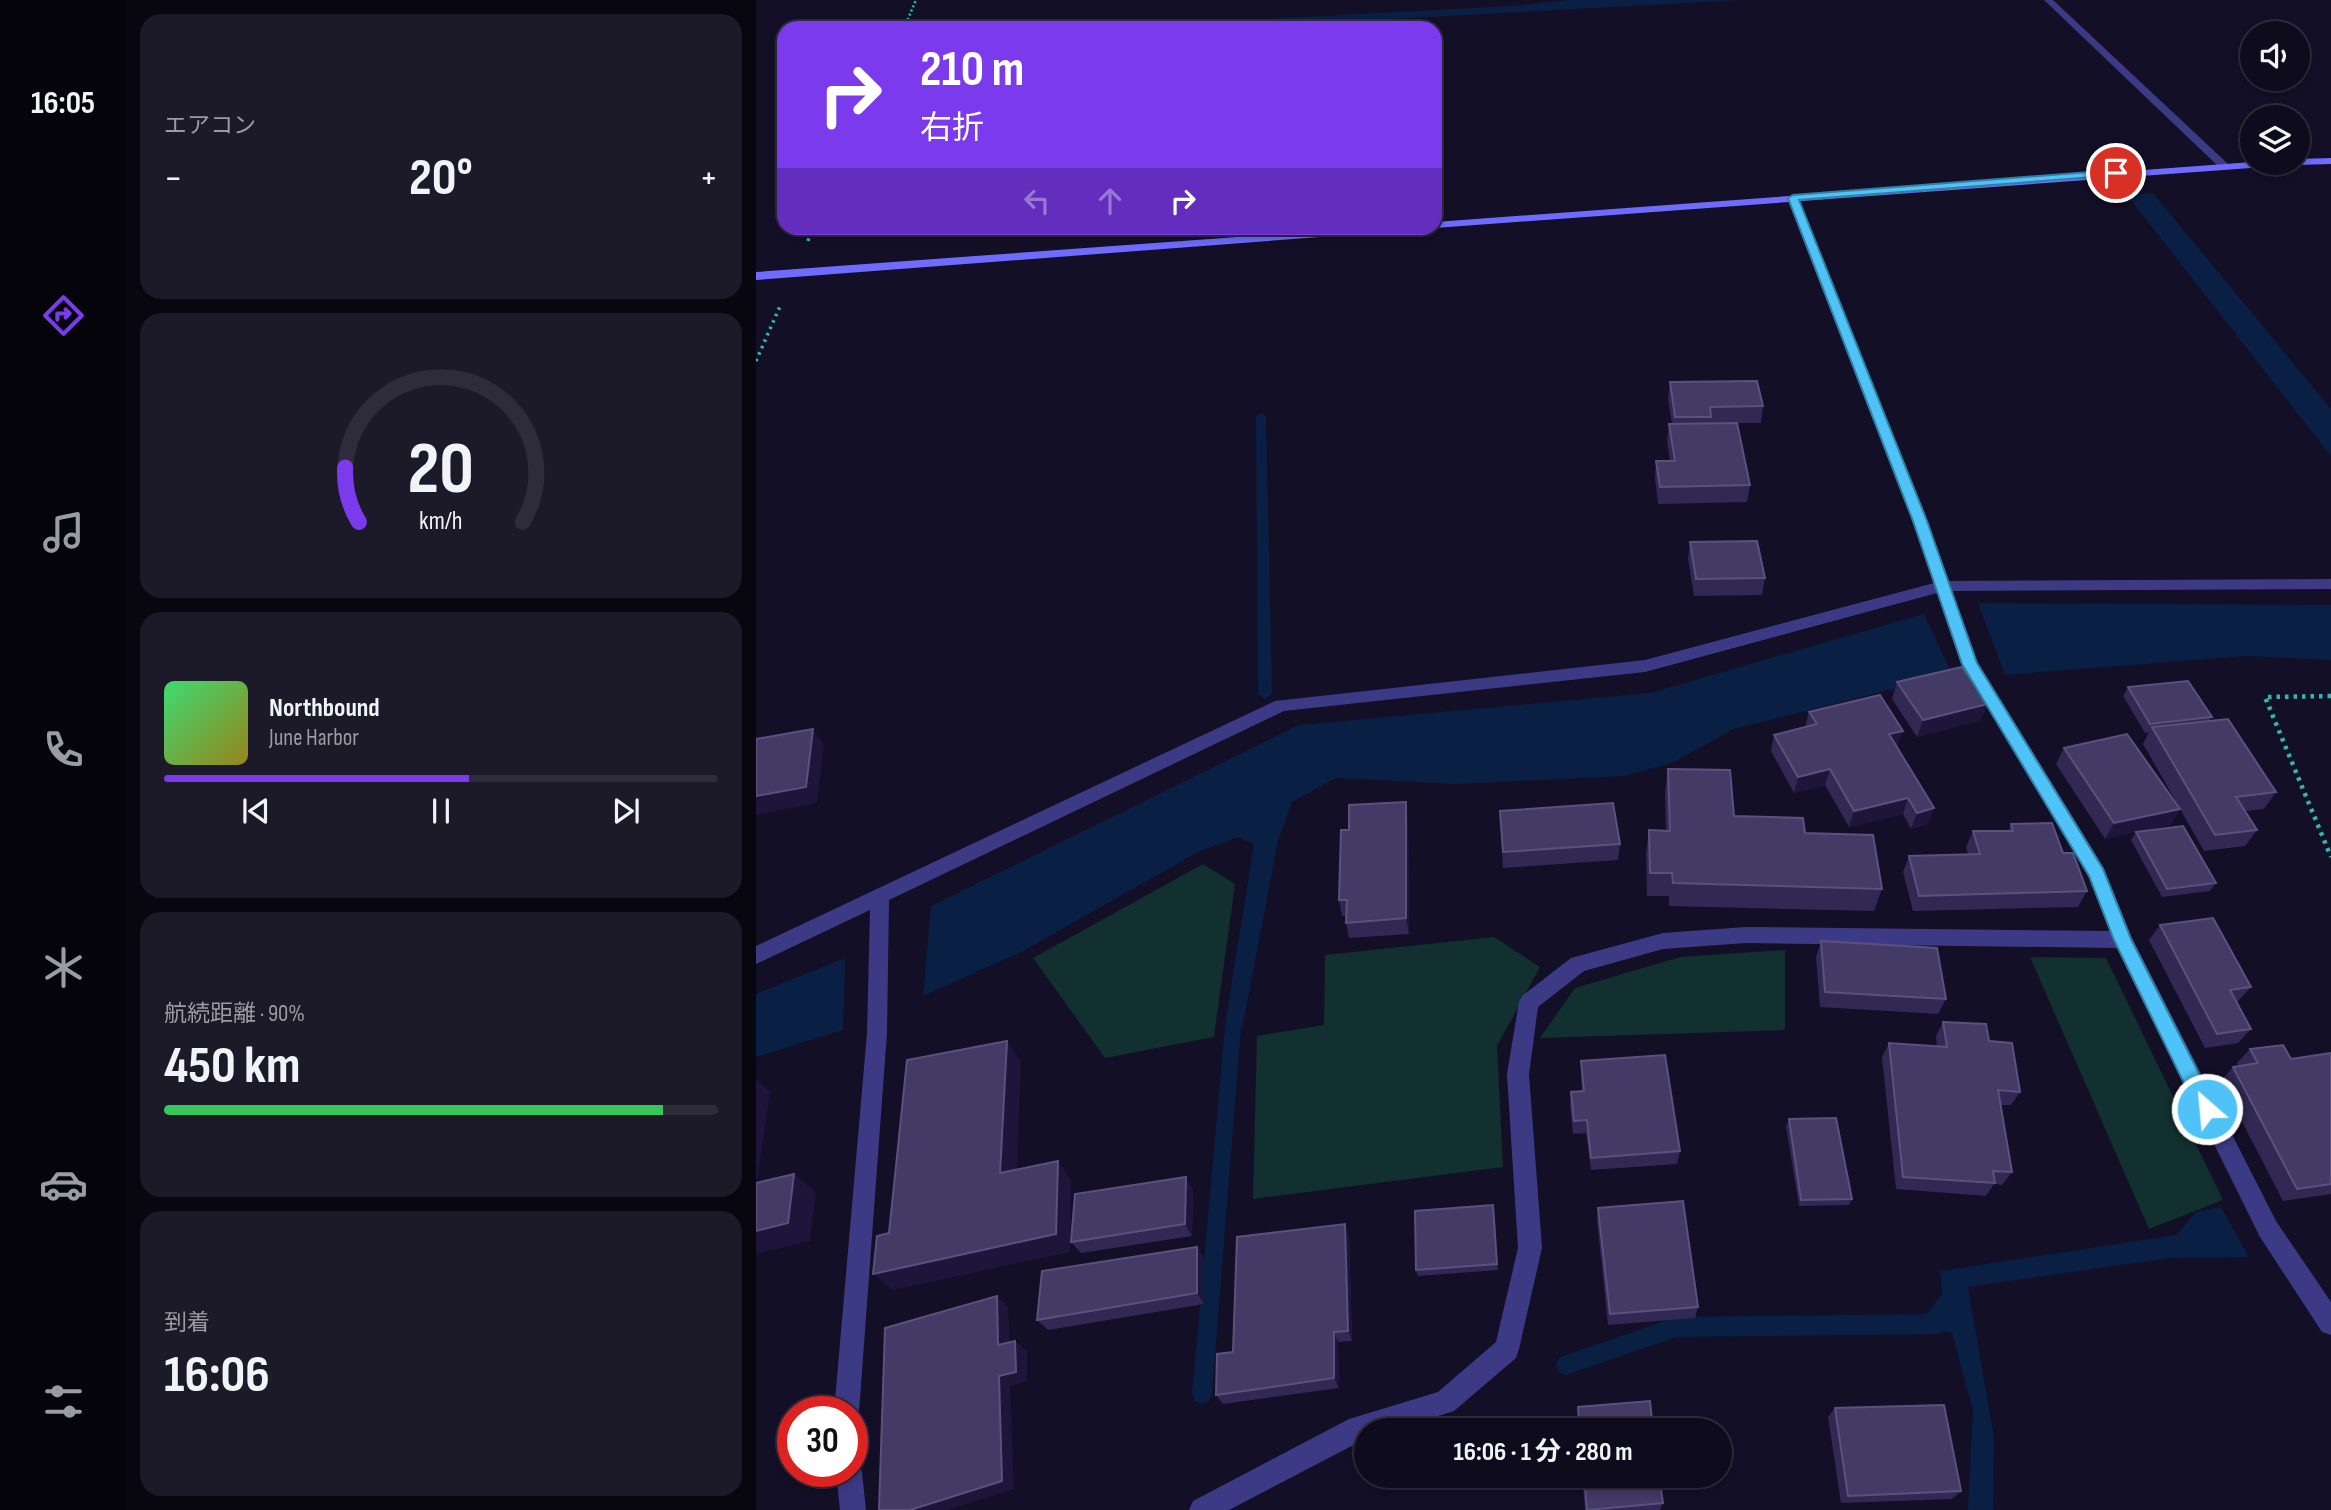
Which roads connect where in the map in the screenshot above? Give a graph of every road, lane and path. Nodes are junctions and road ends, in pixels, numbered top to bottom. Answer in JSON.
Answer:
{"nodes":[{"id":1,"x":916,"y":0,"type":"edge"},
{"id":2,"x":2048,"y":0,"type":"edge"},
{"id":3,"x":907,"y":21,"type":"edge"},
{"id":4,"x":2331,"y":161,"type":"edge"},
{"id":5,"x":2310,"y":162,"type":"edge"},
{"id":6,"x":2240,"y":164,"type":"edge"},
{"id":7,"x":2223,"y":165,"type":"junction"},
{"id":8,"x":1793,"y":198,"type":"junction"},
{"id":9,"x":1442,"y":224,"type":"edge"},
{"id":10,"x":1305,"y":235,"type":"edge"},
{"id":11,"x":794,"y":273,"type":"junction"},
{"id":12,"x":756,"y":276,"type":"edge"},
{"id":13,"x":756,"y":361,"type":"edge"},
{"id":14,"x":2331,"y":584,"type":"edge"},
{"id":15,"x":1943,"y":586,"type":"junction"},
{"id":16,"x":2331,"y":696,"type":"edge"},
{"id":17,"x":2331,"y":857,"type":"edge"},
{"id":18,"x":880,"y":896,"type":"junction"},
{"id":19,"x":2123,"y":940,"type":"junction"},
{"id":20,"x":756,"y":955,"type":"edge"},
{"id":21,"x":2331,"y":1323,"type":"edge"},
{"id":22,"x":847,"y":1396,"type":"edge"},
{"id":23,"x":851,"y":1487,"type":"edge"},
{"id":24,"x":853,"y":1510,"type":"edge"},
{"id":25,"x":1202,"y":1510,"type":"edge"}],
"edges":[{"from":1,"to":3,"type":"path"},
{"from":2,"to":7,"type":"street"},
{"from":4,"to":5,"type":"street"},
{"from":6,"to":7,"type":"street"},
{"from":7,"to":8,"type":"street"},
{"from":8,"to":9,"type":"street"},
{"from":8,"to":15,"type":"street"},
{"from":10,"to":11,"type":"street"},
{"from":11,"to":12,"type":"street"},
{"from":11,"to":13,"type":"path"},
{"from":14,"to":15,"type":"street"},
{"from":15,"to":18,"type":"street"},
{"from":15,"to":19,"type":"street"},
{"from":16,"to":17,"type":"path"},
{"from":18,"to":20,"type":"street"},
{"from":18,"to":22,"type":"street"},
{"from":19,"to":21,"type":"street"},
{"from":19,"to":25,"type":"street"},
{"from":23,"to":24,"type":"street"}]}
